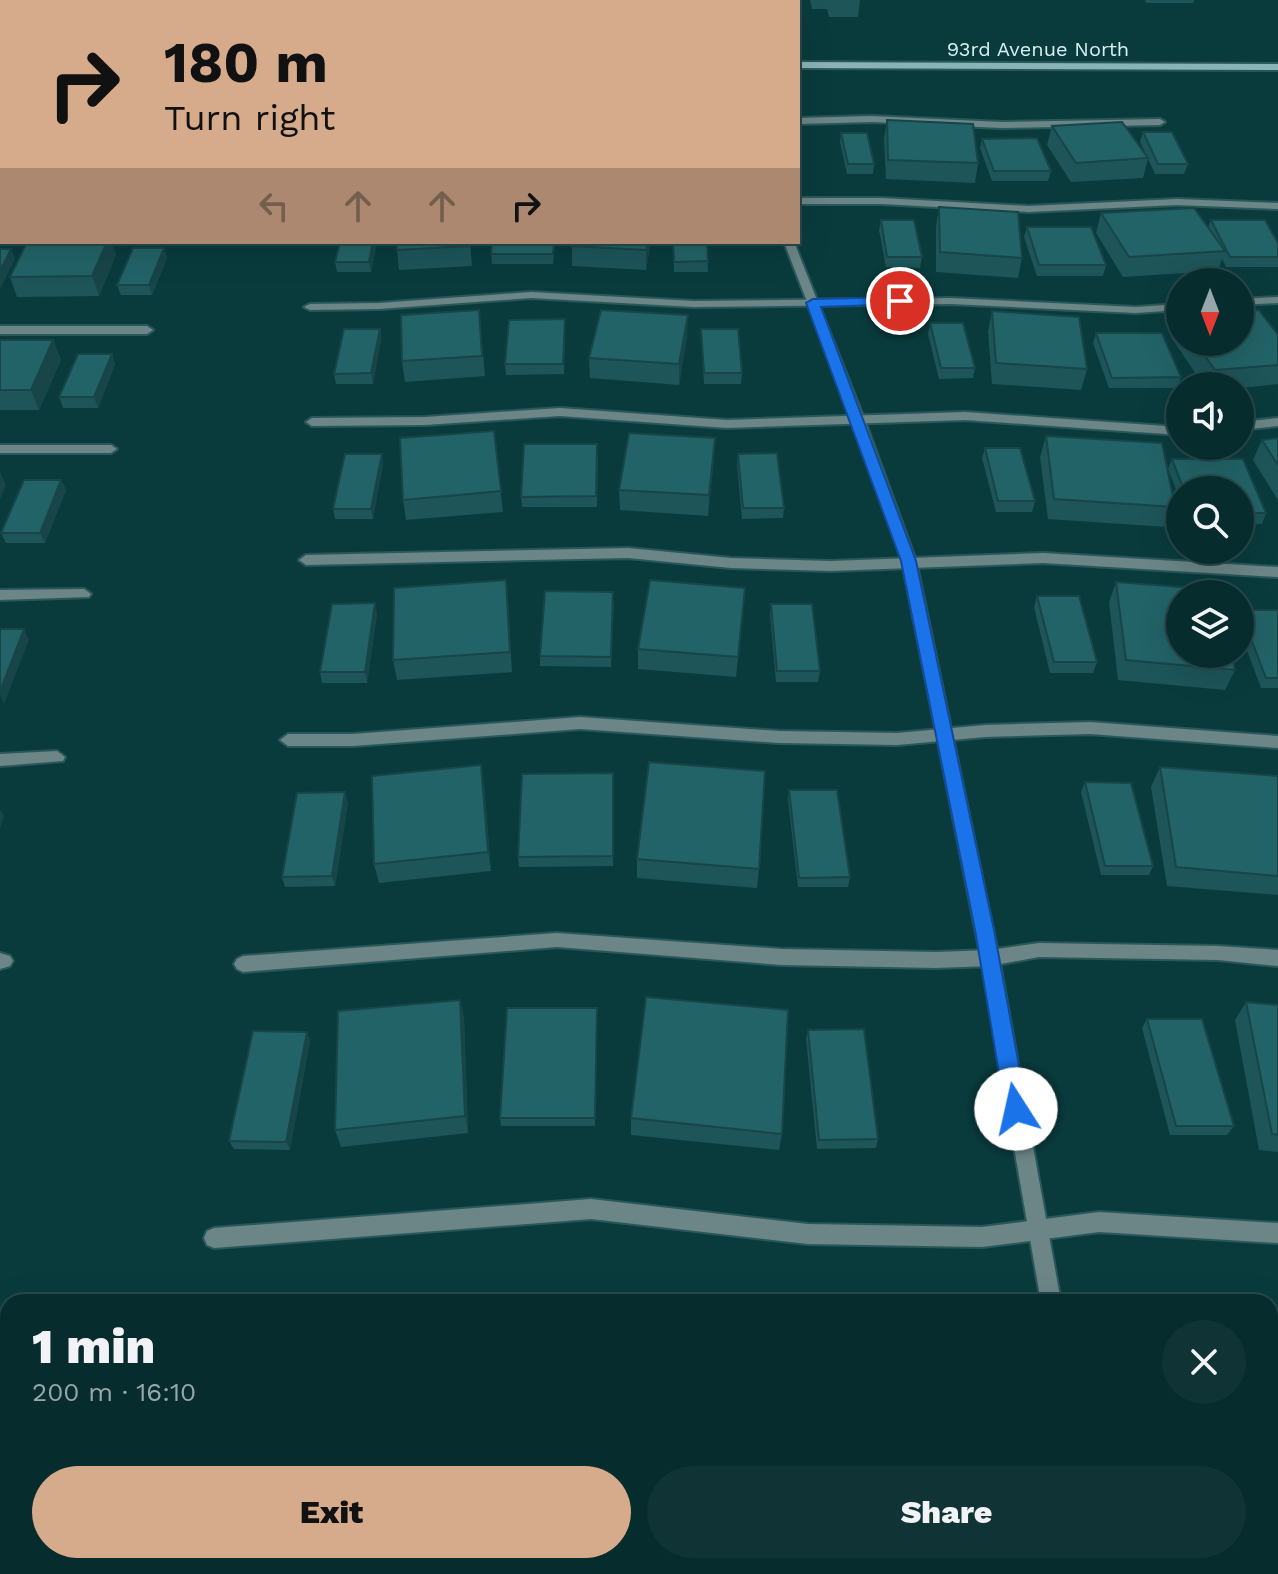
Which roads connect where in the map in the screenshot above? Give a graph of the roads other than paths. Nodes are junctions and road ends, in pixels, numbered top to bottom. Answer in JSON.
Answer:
{"nodes":[{"id":1,"x":800,"y":65,"type":"edge"},
{"id":2,"x":1278,"y":67,"type":"edge"},
{"id":3,"x":800,"y":121,"type":"edge"},
{"id":4,"x":1160,"y":122,"type":"dead end"},
{"id":5,"x":800,"y":201,"type":"edge"},
{"id":6,"x":1278,"y":206,"type":"edge"},
{"id":7,"x":790,"y":244,"type":"edge"},
{"id":8,"x":1278,"y":300,"type":"edge"},
{"id":9,"x":1254,"y":301,"type":"edge"},
{"id":10,"x":813,"y":303,"type":"junction"},
{"id":11,"x":310,"y":307,"type":"dead end"},
{"id":12,"x":1166,"y":308,"type":"edge"},
{"id":13,"x":0,"y":330,"type":"edge"},
{"id":14,"x":147,"y":330,"type":"dead end"},
{"id":15,"x":859,"y":421,"type":"junction"},
{"id":16,"x":312,"y":422,"type":"dead end"},
{"id":17,"x":1278,"y":422,"type":"edge"},
{"id":18,"x":1254,"y":425,"type":"edge"},
{"id":19,"x":1166,"y":430,"type":"edge"},
{"id":20,"x":0,"y":449,"type":"edge"},
{"id":21,"x":111,"y":449,"type":"dead end"},
{"id":22,"x":306,"y":560,"type":"dead end"},
{"id":23,"x":909,"y":561,"type":"junction"},
{"id":24,"x":1278,"y":572,"type":"edge"},
{"id":25,"x":84,"y":594,"type":"dead end"},
{"id":26,"x":0,"y":595,"type":"edge"},
{"id":27,"x":946,"y":733,"type":"junction"},
{"id":28,"x":288,"y":740,"type":"dead end"},
{"id":29,"x":1278,"y":742,"type":"edge"},
{"id":30,"x":57,"y":757,"type":"dead end"},
{"id":31,"x":0,"y":760,"type":"edge"},
{"id":32,"x":990,"y":958,"type":"junction"},
{"id":33,"x":1278,"y":958,"type":"edge"},
{"id":34,"x":243,"y":964,"type":"dead end"},
{"id":35,"x":1037,"y":1230,"type":"junction"},
{"id":36,"x":1278,"y":1233,"type":"edge"},
{"id":37,"x":214,"y":1238,"type":"dead end"},
{"id":38,"x":1049,"y":1294,"type":"edge"}],
"edges":[{"from":1,"to":2,"type":"main road","name":"93rd Avenue North"},
{"from":3,"to":4,"type":"street"},
{"from":5,"to":6,"type":"street"},
{"from":7,"to":10,"type":"street"},
{"from":8,"to":9,"type":"street"},
{"from":10,"to":11,"type":"street"},
{"from":10,"to":12,"type":"street"},
{"from":10,"to":15,"type":"street"},
{"from":13,"to":14,"type":"street"},
{"from":15,"to":16,"type":"street"},
{"from":15,"to":19,"type":"street"},
{"from":15,"to":23,"type":"street"},
{"from":17,"to":18,"type":"street"},
{"from":20,"to":21,"type":"street"},
{"from":22,"to":23,"type":"street"},
{"from":23,"to":24,"type":"street"},
{"from":23,"to":27,"type":"street"},
{"from":25,"to":26,"type":"street"},
{"from":27,"to":28,"type":"street"},
{"from":27,"to":29,"type":"street"},
{"from":27,"to":32,"type":"street"},
{"from":30,"to":31,"type":"street"},
{"from":32,"to":33,"type":"street"},
{"from":32,"to":34,"type":"street"},
{"from":32,"to":35,"type":"street"},
{"from":35,"to":36,"type":"street"},
{"from":35,"to":37,"type":"street"},
{"from":35,"to":38,"type":"street"}]}
